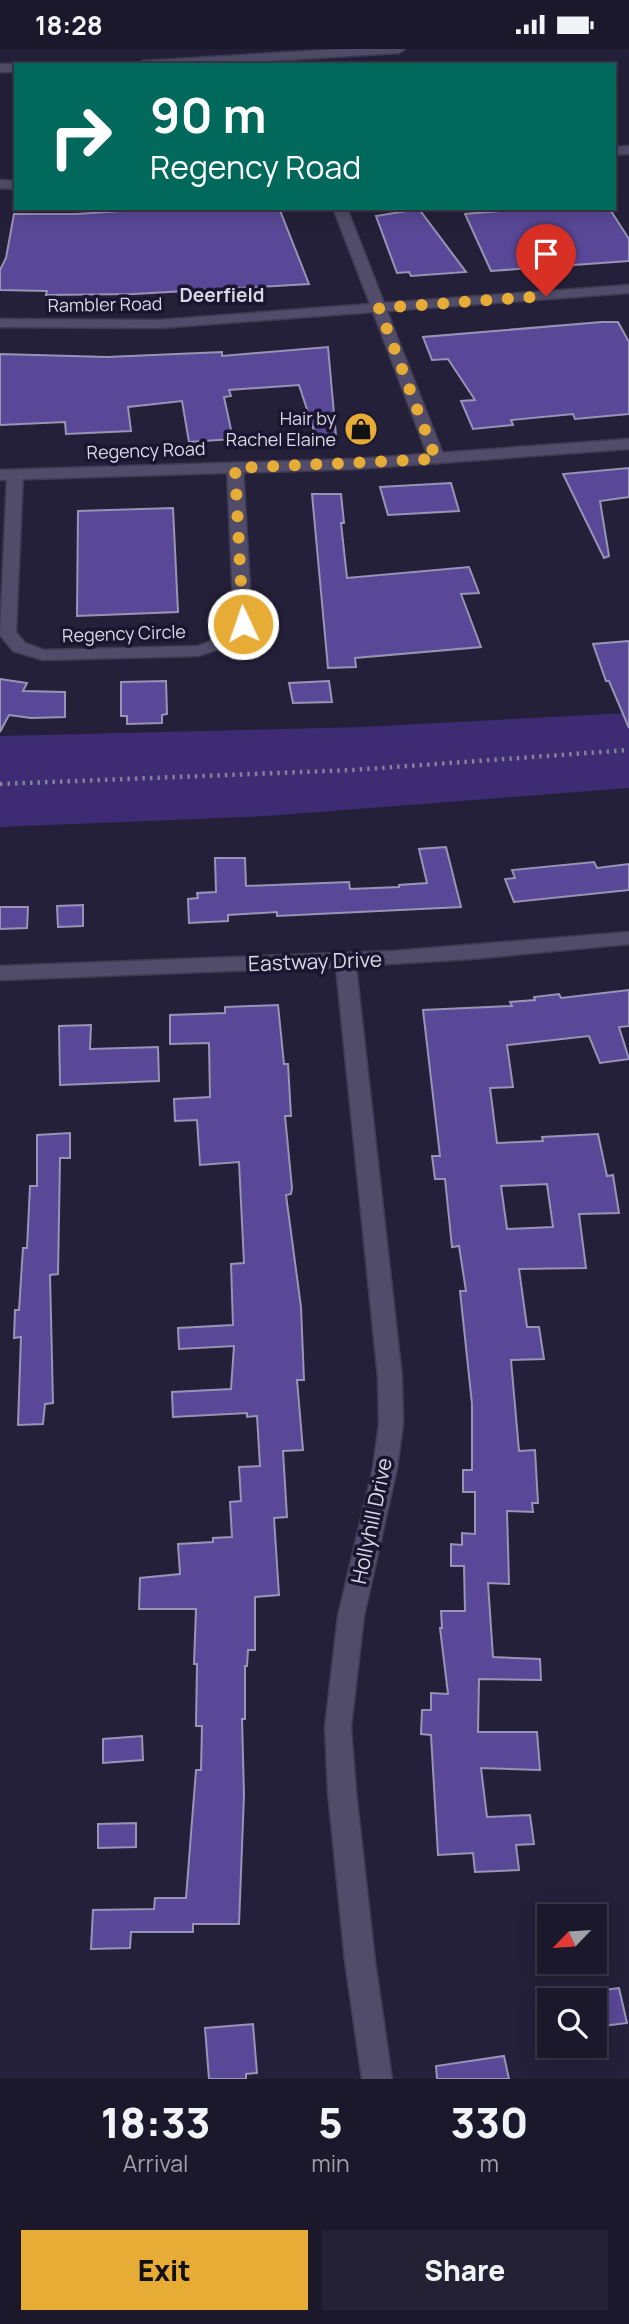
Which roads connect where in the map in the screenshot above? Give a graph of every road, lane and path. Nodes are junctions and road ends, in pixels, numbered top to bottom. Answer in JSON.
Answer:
{"nodes":[{"id":1,"x":400,"y":49,"type":"edge"},
{"id":2,"x":282,"y":61,"type":"edge"},
{"id":3,"x":212,"y":63,"type":"edge"},
{"id":4,"x":341,"y":210,"type":"edge"},
{"id":5,"x":629,"y":289,"type":"edge"},
{"id":6,"x":379,"y":308,"type":"junction"},
{"id":7,"x":0,"y":323,"type":"edge"},
{"id":8,"x":629,"y":444,"type":"edge"},
{"id":9,"x":436,"y":459,"type":"junction"},
{"id":10,"x":235,"y":468,"type":"junction"},
{"id":11,"x":8,"y":475,"type":"edge"},
{"id":12,"x":629,"y":938,"type":"edge"},
{"id":13,"x":345,"y":961,"type":"junction"},
{"id":14,"x":0,"y":973,"type":"edge"},
{"id":15,"x":377,"y":2079,"type":"edge"}],
"edges":[{"from":1,"to":2,"type":"street"},
{"from":2,"to":3,"type":"street"},
{"from":4,"to":6,"type":"street"},
{"from":5,"to":6,"type":"street","name":"Rambler Road"},
{"from":6,"to":7,"type":"street","name":"Rambler Road"},
{"from":6,"to":9,"type":"street"},
{"from":8,"to":9,"type":"street","name":"Regency Road"},
{"from":9,"to":10,"type":"street","name":"Regency Road"},
{"from":10,"to":11,"type":"street","name":"Regency Road"},
{"from":10,"to":11,"type":"street","name":"Regency Circle"},
{"from":12,"to":13,"type":"street","name":"Eastway Drive"},
{"from":13,"to":14,"type":"street","name":"Eastway Drive"},
{"from":13,"to":15,"type":"street","name":"Hollyhill Drive"}]}
